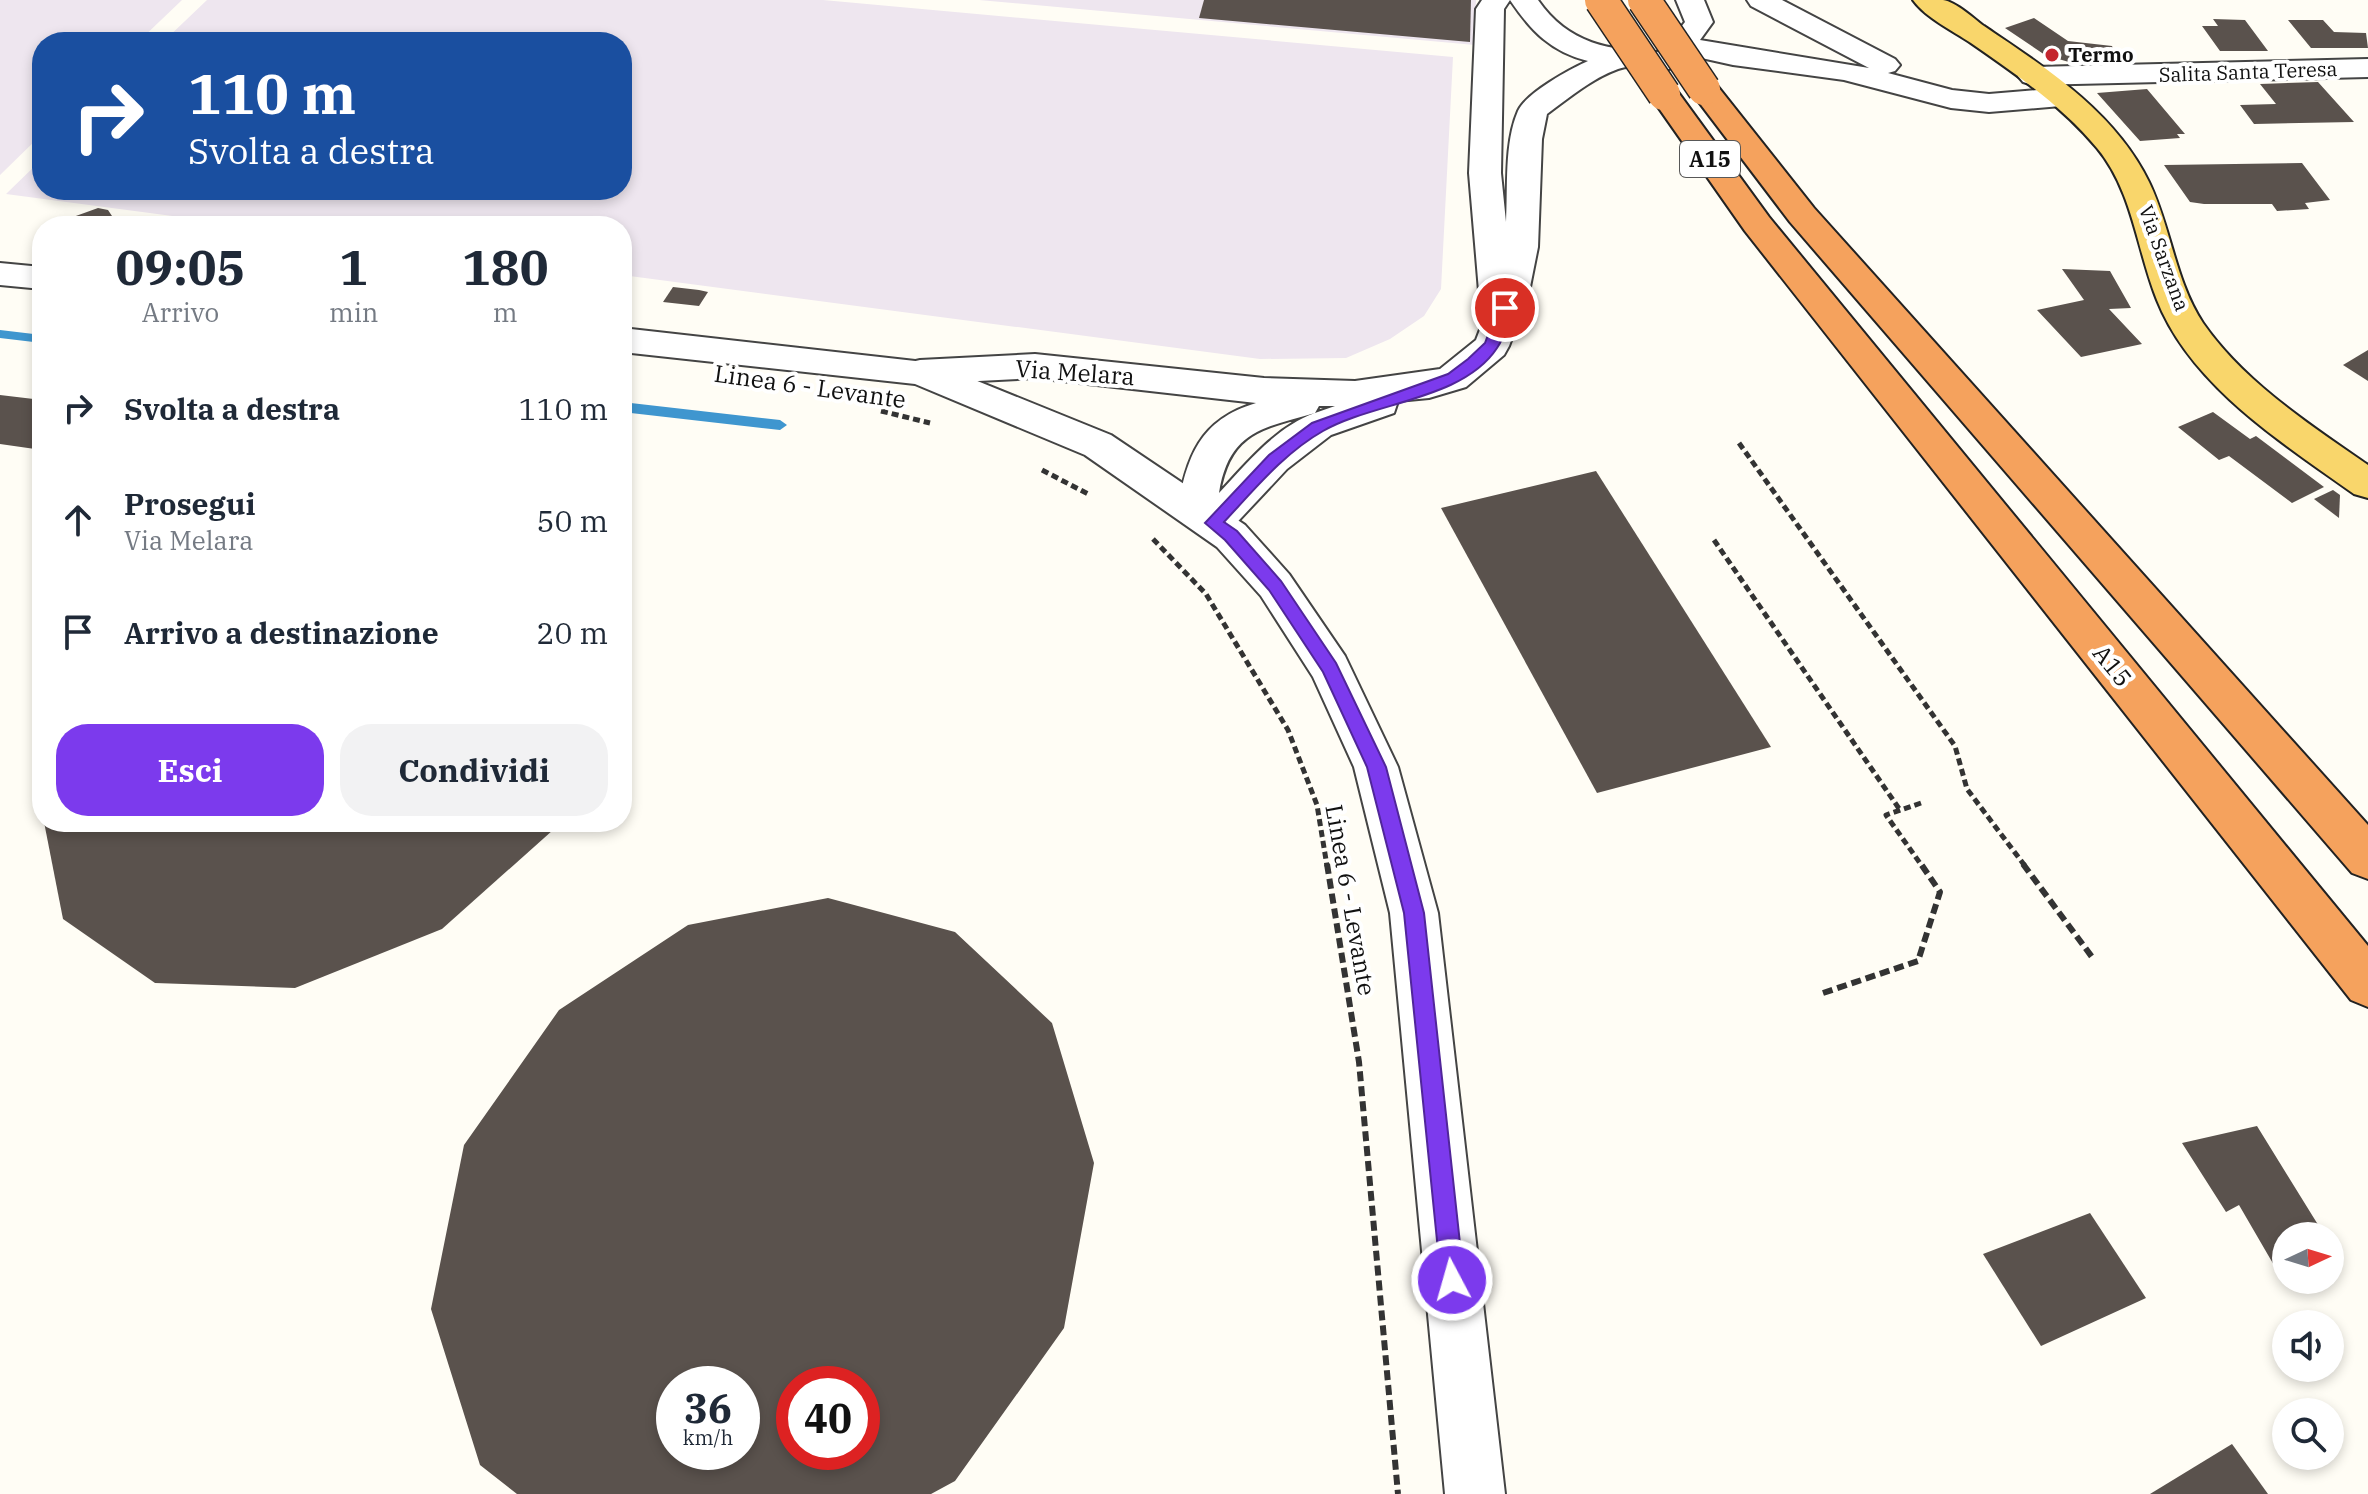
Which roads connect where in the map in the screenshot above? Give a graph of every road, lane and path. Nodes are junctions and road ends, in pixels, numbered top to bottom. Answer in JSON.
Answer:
{"nodes":[{"id":1,"x":1496,"y":0,"type":"edge"},
{"id":2,"x":1524,"y":0,"type":"edge"},
{"id":3,"x":1601,"y":0,"type":"edge"},
{"id":4,"x":1644,"y":0,"type":"edge"},
{"id":5,"x":1690,"y":0,"type":"edge"},
{"id":6,"x":1761,"y":0,"type":"edge"},
{"id":7,"x":1927,"y":0,"type":"edge"},
{"id":8,"x":1681,"y":45,"type":"junction"},
{"id":9,"x":1612,"y":61,"type":"junction"},
{"id":10,"x":2368,"y":68,"type":"edge"},
{"id":11,"x":2033,"y":76,"type":"junction"},
{"id":12,"x":2061,"y":97,"type":"junction"},
{"id":13,"x":1951,"y":99,"type":"junction"},
{"id":14,"x":0,"y":274,"type":"edge"},
{"id":15,"x":32,"y":277,"type":"edge"},
{"id":16,"x":1498,"y":323,"type":"junction"},
{"id":17,"x":632,"y":341,"type":"edge"},
{"id":18,"x":920,"y":372,"type":"junction"},
{"id":19,"x":1429,"y":385,"type":"junction"},
{"id":20,"x":1355,"y":394,"type":"junction"},
{"id":21,"x":874,"y":409,"type":"dead end"},
{"id":22,"x":932,"y":424,"type":"dead end"},
{"id":23,"x":1739,"y":443,"type":"dead end"},
{"id":24,"x":1031,"y":464,"type":"dead end"},
{"id":25,"x":2368,"y":484,"type":"edge"},
{"id":26,"x":1096,"y":499,"type":"dead end"},
{"id":27,"x":1205,"y":517,"type":"junction"},
{"id":28,"x":1145,"y":530,"type":"dead end"},
{"id":29,"x":1714,"y":540,"type":"dead end"},
{"id":30,"x":1921,"y":803,"type":"dead end"},
{"id":31,"x":1900,"y":810,"type":"junction"},
{"id":32,"x":2368,"y":858,"type":"edge"},
{"id":33,"x":2092,"y":957,"type":"dead end"},
{"id":34,"x":2368,"y":984,"type":"edge"},
{"id":35,"x":1823,"y":993,"type":"dead end"},
{"id":36,"x":1398,"y":1494,"type":"edge"},
{"id":37,"x":1475,"y":1494,"type":"edge"}],
"edges":[{"from":1,"to":16,"type":"street"},
{"from":2,"to":9,"type":"street"},
{"from":3,"to":34,"type":"highway","name":"A15","number":"A15","bridge":true},
{"from":4,"to":32,"type":"highway","name":"A15","number":"A15","bridge":true},
{"from":5,"to":8,"type":"street"},
{"from":6,"to":13,"type":"street"},
{"from":7,"to":11,"type":"main road","name":"Via Sarzana"},
{"from":8,"to":9,"type":"street"},
{"from":8,"to":13,"type":"street"},
{"from":9,"to":16,"type":"street","name":"Via Melara"},
{"from":10,"to":11,"type":"street","name":"Salita Santa Teresa"},
{"from":11,"to":12,"type":"main road","name":"Via Sarzana"},
{"from":12,"to":13,"type":"street"},
{"from":12,"to":25,"type":"main road","name":"Via Sarzana"},
{"from":14,"to":15,"type":"street"},
{"from":16,"to":19,"type":"street","name":"Via Melara"},
{"from":17,"to":18,"type":"street","name":"Via Melara"},
{"from":18,"to":20,"type":"street","name":"Via Melara"},
{"from":18,"to":27,"type":"street"},
{"from":19,"to":20,"type":"street","name":"Via Melara"},
{"from":19,"to":27,"type":"street"},
{"from":20,"to":27,"type":"street"},
{"from":21,"to":22,"type":"path","name":"Linea 6 - Levante"},
{"from":23,"to":33,"type":"path"},
{"from":24,"to":26,"type":"path"},
{"from":27,"to":37,"type":"street"},
{"from":28,"to":36,"type":"path","name":"Linea 6 - Levante"},
{"from":29,"to":31,"type":"path"},
{"from":30,"to":31,"type":"path"},
{"from":31,"to":35,"type":"path"}]}
